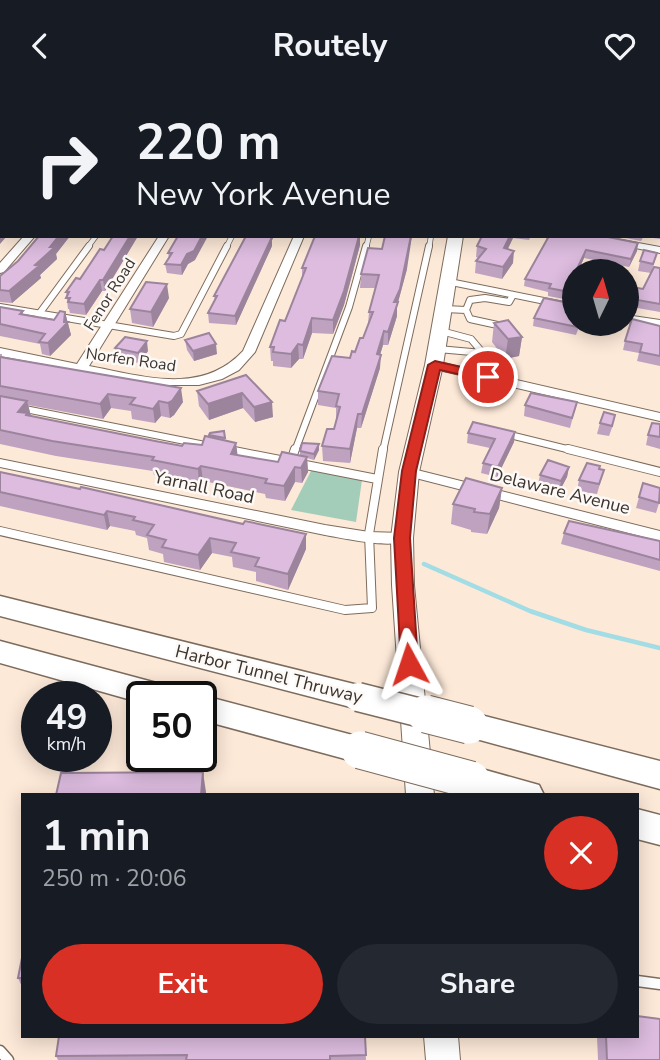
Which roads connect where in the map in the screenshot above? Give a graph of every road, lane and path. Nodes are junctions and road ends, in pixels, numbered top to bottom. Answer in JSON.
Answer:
{"nodes":[{"id":1,"x":28,"y":238,"type":"edge"},
{"id":2,"x":95,"y":238,"type":"edge"},
{"id":3,"x":163,"y":238,"type":"edge"},
{"id":4,"x":231,"y":238,"type":"edge"},
{"id":5,"x":298,"y":238,"type":"edge"},
{"id":6,"x":368,"y":238,"type":"edge"},
{"id":7,"x":432,"y":238,"type":"edge"},
{"id":8,"x":456,"y":238,"type":"edge"},
{"id":9,"x":592,"y":238,"type":"edge"},
{"id":10,"x":660,"y":250,"type":"edge"},
{"id":11,"x":0,"y":270,"type":"edge"},
{"id":12,"x":450,"y":282,"type":"junction"},
{"id":13,"x":513,"y":295,"type":"junction"},
{"id":14,"x":562,"y":305,"type":"edge"},
{"id":15,"x":0,"y":307,"type":"edge"},
{"id":16,"x":456,"y":310,"type":"junction"},
{"id":17,"x":39,"y":314,"type":"junction"},
{"id":18,"x":639,"y":320,"type":"edge"},
{"id":19,"x":660,"y":324,"type":"edge"},
{"id":20,"x":107,"y":325,"type":"junction"},
{"id":21,"x":506,"y":327,"type":"edge"},
{"id":22,"x":438,"y":348,"type":"junction"},
{"id":23,"x":0,"y":352,"type":"edge"},
{"id":24,"x":483,"y":353,"type":"junction"},
{"id":25,"x":81,"y":368,"type":"junction"},
{"id":26,"x":488,"y":377,"type":"junction"},
{"id":27,"x":0,"y":404,"type":"edge"},
{"id":28,"x":660,"y":417,"type":"edge"},
{"id":29,"x":510,"y":435,"type":"edge"},
{"id":30,"x":290,"y":462,"type":"junction"},
{"id":31,"x":0,"y":463,"type":"edge"},
{"id":32,"x":409,"y":471,"type":"junction"},
{"id":33,"x":660,"y":472,"type":"edge"},
{"id":34,"x":377,"y":479,"type":"junction"},
{"id":35,"x":0,"y":531,"type":"edge"},
{"id":36,"x":660,"y":536,"type":"edge"},
{"id":37,"x":369,"y":537,"type":"junction"},
{"id":38,"x":402,"y":538,"type":"junction"},
{"id":39,"x":0,"y":606,"type":"edge"},
{"id":40,"x":0,"y":652,"type":"edge"},
{"id":41,"x":126,"y":687,"type":"edge"},
{"id":42,"x":217,"y":711,"type":"edge"},
{"id":43,"x":660,"y":775,"type":"edge"},
{"id":44,"x":420,"y":793,"type":"edge"},
{"id":45,"x":520,"y":793,"type":"edge"},
{"id":46,"x":639,"y":825,"type":"edge"},
{"id":47,"x":660,"y":830,"type":"edge"},
{"id":48,"x":639,"y":981,"type":"edge"},
{"id":49,"x":660,"y":984,"type":"edge"},
{"id":50,"x":441,"y":1038,"type":"edge"},
{"id":51,"x":0,"y":1051,"type":"edge"},
{"id":52,"x":8,"y":1060,"type":"edge"},
{"id":53,"x":443,"y":1060,"type":"edge"}],
"edges":[{"from":1,"to":11,"type":"street"},
{"from":2,"to":17,"type":"lane"},
{"from":3,"to":20,"type":"street","name":"Fenor Road"},
{"from":4,"to":20,"type":"lane"},
{"from":5,"to":25,"type":"street","name":"Norfen Road"},
{"from":6,"to":30,"type":"lane"},
{"from":7,"to":34,"type":"lane"},
{"from":8,"to":12,"type":"main road"},
{"from":9,"to":10,"type":"street"},
{"from":12,"to":13,"type":"street"},
{"from":12,"to":16,"type":"main road"},
{"from":13,"to":14,"type":"street"},
{"from":13,"to":16,"type":"lane"},
{"from":15,"to":17,"type":"lane"},
{"from":16,"to":21,"type":"lane"},
{"from":16,"to":22,"type":"main road"},
{"from":17,"to":20,"type":"lane"},
{"from":18,"to":19,"type":"street"},
{"from":20,"to":25,"type":"street","name":"Fenor Road"},
{"from":22,"to":24,"type":"lane"},
{"from":22,"to":24,"type":"lane"},
{"from":22,"to":26,"type":"street"},
{"from":22,"to":32,"type":"main road"},
{"from":23,"to":25,"type":"street","name":"Norfen Road"},
{"from":24,"to":26,"type":"lane"},
{"from":26,"to":28,"type":"street"},
{"from":27,"to":30,"type":"lane"},
{"from":29,"to":33,"type":"lane"},
{"from":30,"to":34,"type":"lane"},
{"from":31,"to":37,"type":"street","name":"Yarnall Road"},
{"from":32,"to":36,"type":"street","name":"Delaware Avenue"},
{"from":32,"to":38,"type":"main road"},
{"from":34,"to":37,"type":"lane"},
{"from":35,"to":37,"type":"lane"},
{"from":37,"to":38,"type":"street","name":"Yarnall Road"},
{"from":38,"to":44,"type":"main road"},
{"from":39,"to":43,"type":"highway","name":"Harbor Tunnel Thruway","bridge":true},
{"from":40,"to":41,"type":"highway"},
{"from":42,"to":45,"type":"highway","bridge":true},
{"from":46,"to":47,"type":"highway"},
{"from":48,"to":49,"type":"lane"},
{"from":50,"to":53,"type":"main road"},
{"from":51,"to":52,"type":"lane"}]}
